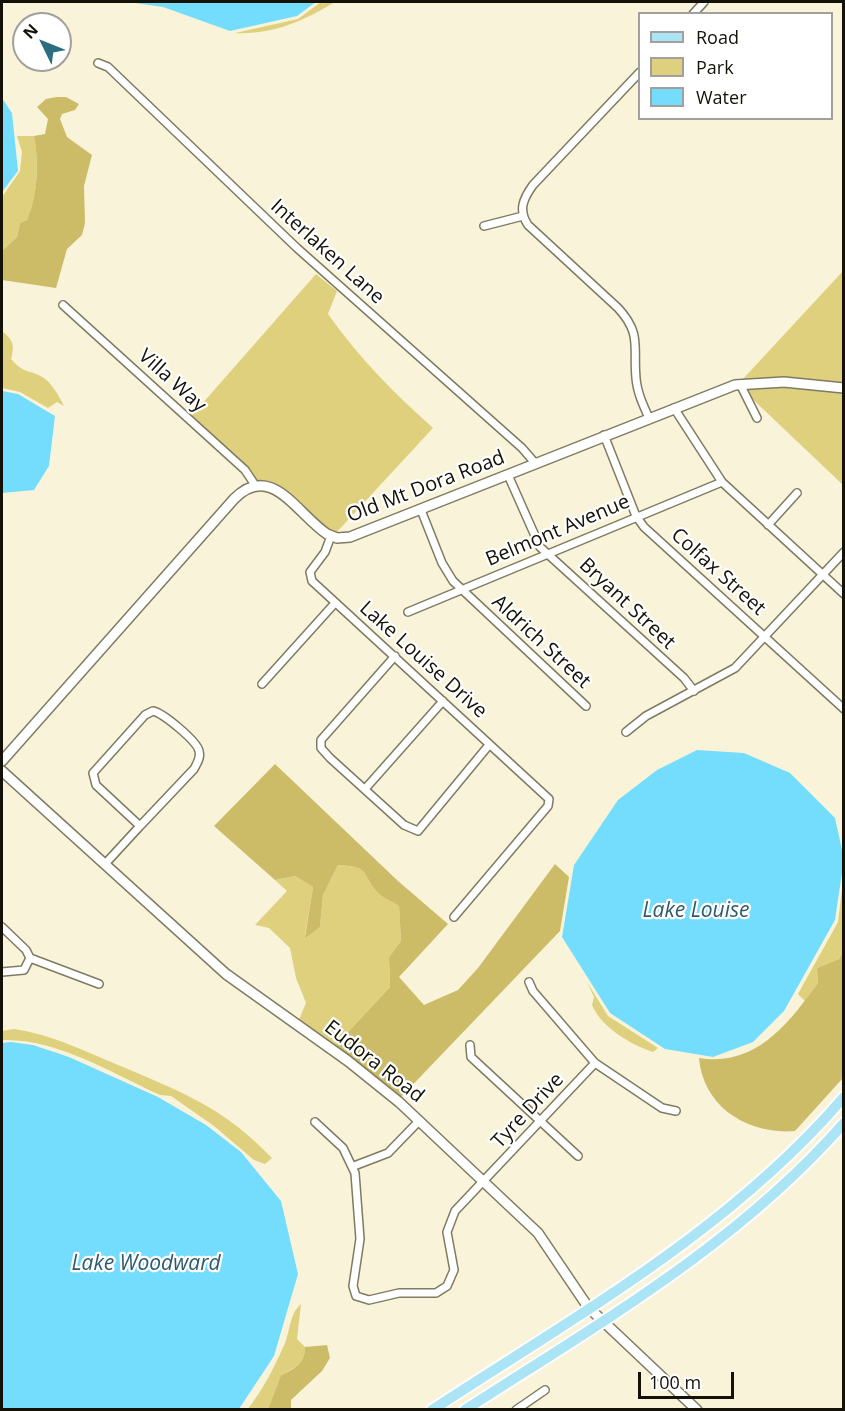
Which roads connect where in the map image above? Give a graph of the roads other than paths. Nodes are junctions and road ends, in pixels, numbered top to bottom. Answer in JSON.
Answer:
{"nodes":[{"id":1,"x":98,"y":63,"type":"dead end"},
{"id":2,"x":638,"y":73,"type":"edge"},
{"id":3,"x":523,"y":216,"type":"junction"},
{"id":4,"x":484,"y":226,"type":"dead end"},
{"id":5,"x":63,"y":305,"type":"dead end"},
{"id":6,"x":740,"y":384,"type":"junction"},
{"id":7,"x":843,"y":388,"type":"edge"},
{"id":8,"x":674,"y":408,"type":"junction"},
{"id":9,"x":649,"y":418,"type":"junction"},
{"id":10,"x":757,"y":418,"type":"dead end"},
{"id":11,"x":604,"y":435,"type":"junction"},
{"id":12,"x":536,"y":463,"type":"junction"},
{"id":13,"x":508,"y":475,"type":"junction"},
{"id":14,"x":722,"y":482,"type":"junction"},
{"id":15,"x":255,"y":485,"type":"junction"},
{"id":16,"x":797,"y":493,"type":"dead end"},
{"id":17,"x":421,"y":510,"type":"junction"},
{"id":18,"x":636,"y":516,"type":"junction"},
{"id":19,"x":768,"y":525,"type":"junction"},
{"id":20,"x":331,"y":536,"type":"junction"},
{"id":21,"x":843,"y":552,"type":"edge"},
{"id":22,"x":548,"y":554,"type":"junction"},
{"id":23,"x":823,"y":574,"type":"junction"},
{"id":24,"x":460,"y":589,"type":"junction"},
{"id":25,"x":843,"y":594,"type":"edge"},
{"id":26,"x":335,"y":603,"type":"junction"},
{"id":27,"x":408,"y":612,"type":"dead end"},
{"id":28,"x":765,"y":637,"type":"junction"},
{"id":29,"x":395,"y":656,"type":"junction"},
{"id":30,"x":262,"y":684,"type":"dead end"},
{"id":31,"x":694,"y":691,"type":"junction"},
{"id":32,"x":443,"y":701,"type":"junction"},
{"id":33,"x":586,"y":706,"type":"dead end"},
{"id":34,"x":843,"y":709,"type":"edge"},
{"id":35,"x":626,"y":732,"type":"dead end"},
{"id":36,"x":489,"y":745,"type":"junction"},
{"id":37,"x":2,"y":761,"type":"edge"},
{"id":38,"x":2,"y":771,"type":"edge"},
{"id":39,"x":365,"y":789,"type":"junction"},
{"id":40,"x":140,"y":826,"type":"junction"},
{"id":41,"x":105,"y":864,"type":"junction"},
{"id":42,"x":454,"y":917,"type":"dead end"},
{"id":43,"x":2,"y":927,"type":"edge"},
{"id":44,"x":30,"y":958,"type":"junction"},
{"id":45,"x":2,"y":972,"type":"edge"},
{"id":46,"x":529,"y":982,"type":"dead end"},
{"id":47,"x":99,"y":984,"type":"dead end"},
{"id":48,"x":470,"y":1045,"type":"dead end"},
{"id":49,"x":595,"y":1063,"type":"junction"},
{"id":50,"x":843,"y":1097,"type":"edge"},
{"id":51,"x":676,"y":1111,"type":"dead end"},
{"id":52,"x":419,"y":1121,"type":"junction"},
{"id":53,"x":315,"y":1122,"type":"dead end"},
{"id":54,"x":540,"y":1122,"type":"junction"},
{"id":55,"x":843,"y":1123,"type":"edge"},
{"id":56,"x":578,"y":1156,"type":"dead end"},
{"id":57,"x":354,"y":1166,"type":"junction"},
{"id":58,"x":484,"y":1182,"type":"junction"},
{"id":59,"x":588,"y":1307,"type":"junction"},
{"id":60,"x":601,"y":1321,"type":"junction"},
{"id":61,"x":545,"y":1390,"type":"dead end"},
{"id":62,"x":432,"y":1410,"type":"edge"},
{"id":63,"x":465,"y":1410,"type":"edge"},
{"id":64,"x":516,"y":1410,"type":"edge"},
{"id":65,"x":697,"y":1410,"type":"edge"}],
"edges":[{"from":1,"to":12,"type":"street","name":"Interlaken Lane"},
{"from":2,"to":3,"type":"street"},
{"from":3,"to":4,"type":"street"},
{"from":3,"to":9,"type":"street"},
{"from":5,"to":15,"type":"street","name":"Villa Way"},
{"from":6,"to":7,"type":"street","name":"Old Mt Dora Road"},
{"from":6,"to":8,"type":"street","name":"Old Mt Dora Road"},
{"from":6,"to":10,"type":"street"},
{"from":8,"to":9,"type":"street","name":"Old Mt Dora Road"},
{"from":8,"to":14,"type":"street"},
{"from":9,"to":11,"type":"street","name":"Old Mt Dora Road"},
{"from":11,"to":12,"type":"street","name":"Old Mt Dora Road"},
{"from":11,"to":18,"type":"street","name":"Colfax Street"},
{"from":12,"to":13,"type":"street","name":"Old Mt Dora Road"},
{"from":13,"to":17,"type":"street","name":"Old Mt Dora Road"},
{"from":13,"to":22,"type":"street","name":"Bryant Street"},
{"from":14,"to":18,"type":"street","name":"Belmont Avenue"},
{"from":14,"to":19,"type":"street"},
{"from":15,"to":20,"type":"street","name":"Old Mt Dora Road"},
{"from":15,"to":37,"type":"street"},
{"from":16,"to":19,"type":"street"},
{"from":17,"to":20,"type":"street","name":"Old Mt Dora Road"},
{"from":17,"to":24,"type":"street","name":"Aldrich Street"},
{"from":18,"to":22,"type":"street","name":"Belmont Avenue"},
{"from":18,"to":28,"type":"street","name":"Colfax Street"},
{"from":19,"to":23,"type":"street"},
{"from":20,"to":26,"type":"street","name":"Lake Louise Drive"},
{"from":21,"to":23,"type":"street"},
{"from":22,"to":24,"type":"street","name":"Belmont Avenue"},
{"from":22,"to":31,"type":"street","name":"Bryant Street"},
{"from":23,"to":25,"type":"street"},
{"from":23,"to":28,"type":"street"},
{"from":24,"to":27,"type":"street","name":"Belmont Avenue"},
{"from":24,"to":33,"type":"street","name":"Aldrich Street"},
{"from":26,"to":29,"type":"street","name":"Lake Louise Drive"},
{"from":26,"to":30,"type":"street"},
{"from":28,"to":31,"type":"street"},
{"from":28,"to":34,"type":"street","name":"Colfax Street"},
{"from":29,"to":32,"type":"street","name":"Lake Louise Drive"},
{"from":29,"to":39,"type":"street"},
{"from":31,"to":35,"type":"street"},
{"from":32,"to":36,"type":"street","name":"Lake Louise Drive"},
{"from":32,"to":39,"type":"street"},
{"from":36,"to":39,"type":"street"},
{"from":36,"to":42,"type":"street","name":"Lake Louise Drive"},
{"from":38,"to":41,"type":"street","name":"Eudora Road"},
{"from":40,"to":40,"type":"street"},
{"from":40,"to":41,"type":"street"},
{"from":41,"to":52,"type":"street","name":"Eudora Road"},
{"from":43,"to":44,"type":"street"},
{"from":44,"to":45,"type":"street"},
{"from":44,"to":47,"type":"street"},
{"from":46,"to":49,"type":"street"},
{"from":48,"to":54,"type":"street"},
{"from":49,"to":51,"type":"street"},
{"from":49,"to":54,"type":"street","name":"Tyre Drive"},
{"from":50,"to":59,"type":"main road"},
{"from":52,"to":57,"type":"street"},
{"from":52,"to":58,"type":"street","name":"Eudora Road"},
{"from":53,"to":57,"type":"street"},
{"from":54,"to":56,"type":"street"},
{"from":54,"to":58,"type":"street","name":"Tyre Drive"},
{"from":55,"to":60,"type":"main road"},
{"from":57,"to":58,"type":"street","name":"Tyre Drive"},
{"from":58,"to":59,"type":"street","name":"Eudora Road"},
{"from":59,"to":60,"type":"street","name":"Eudora Road"},
{"from":59,"to":62,"type":"main road"},
{"from":60,"to":63,"type":"main road"},
{"from":60,"to":65,"type":"street","name":"Eudora Road"},
{"from":61,"to":64,"type":"street"}]}
